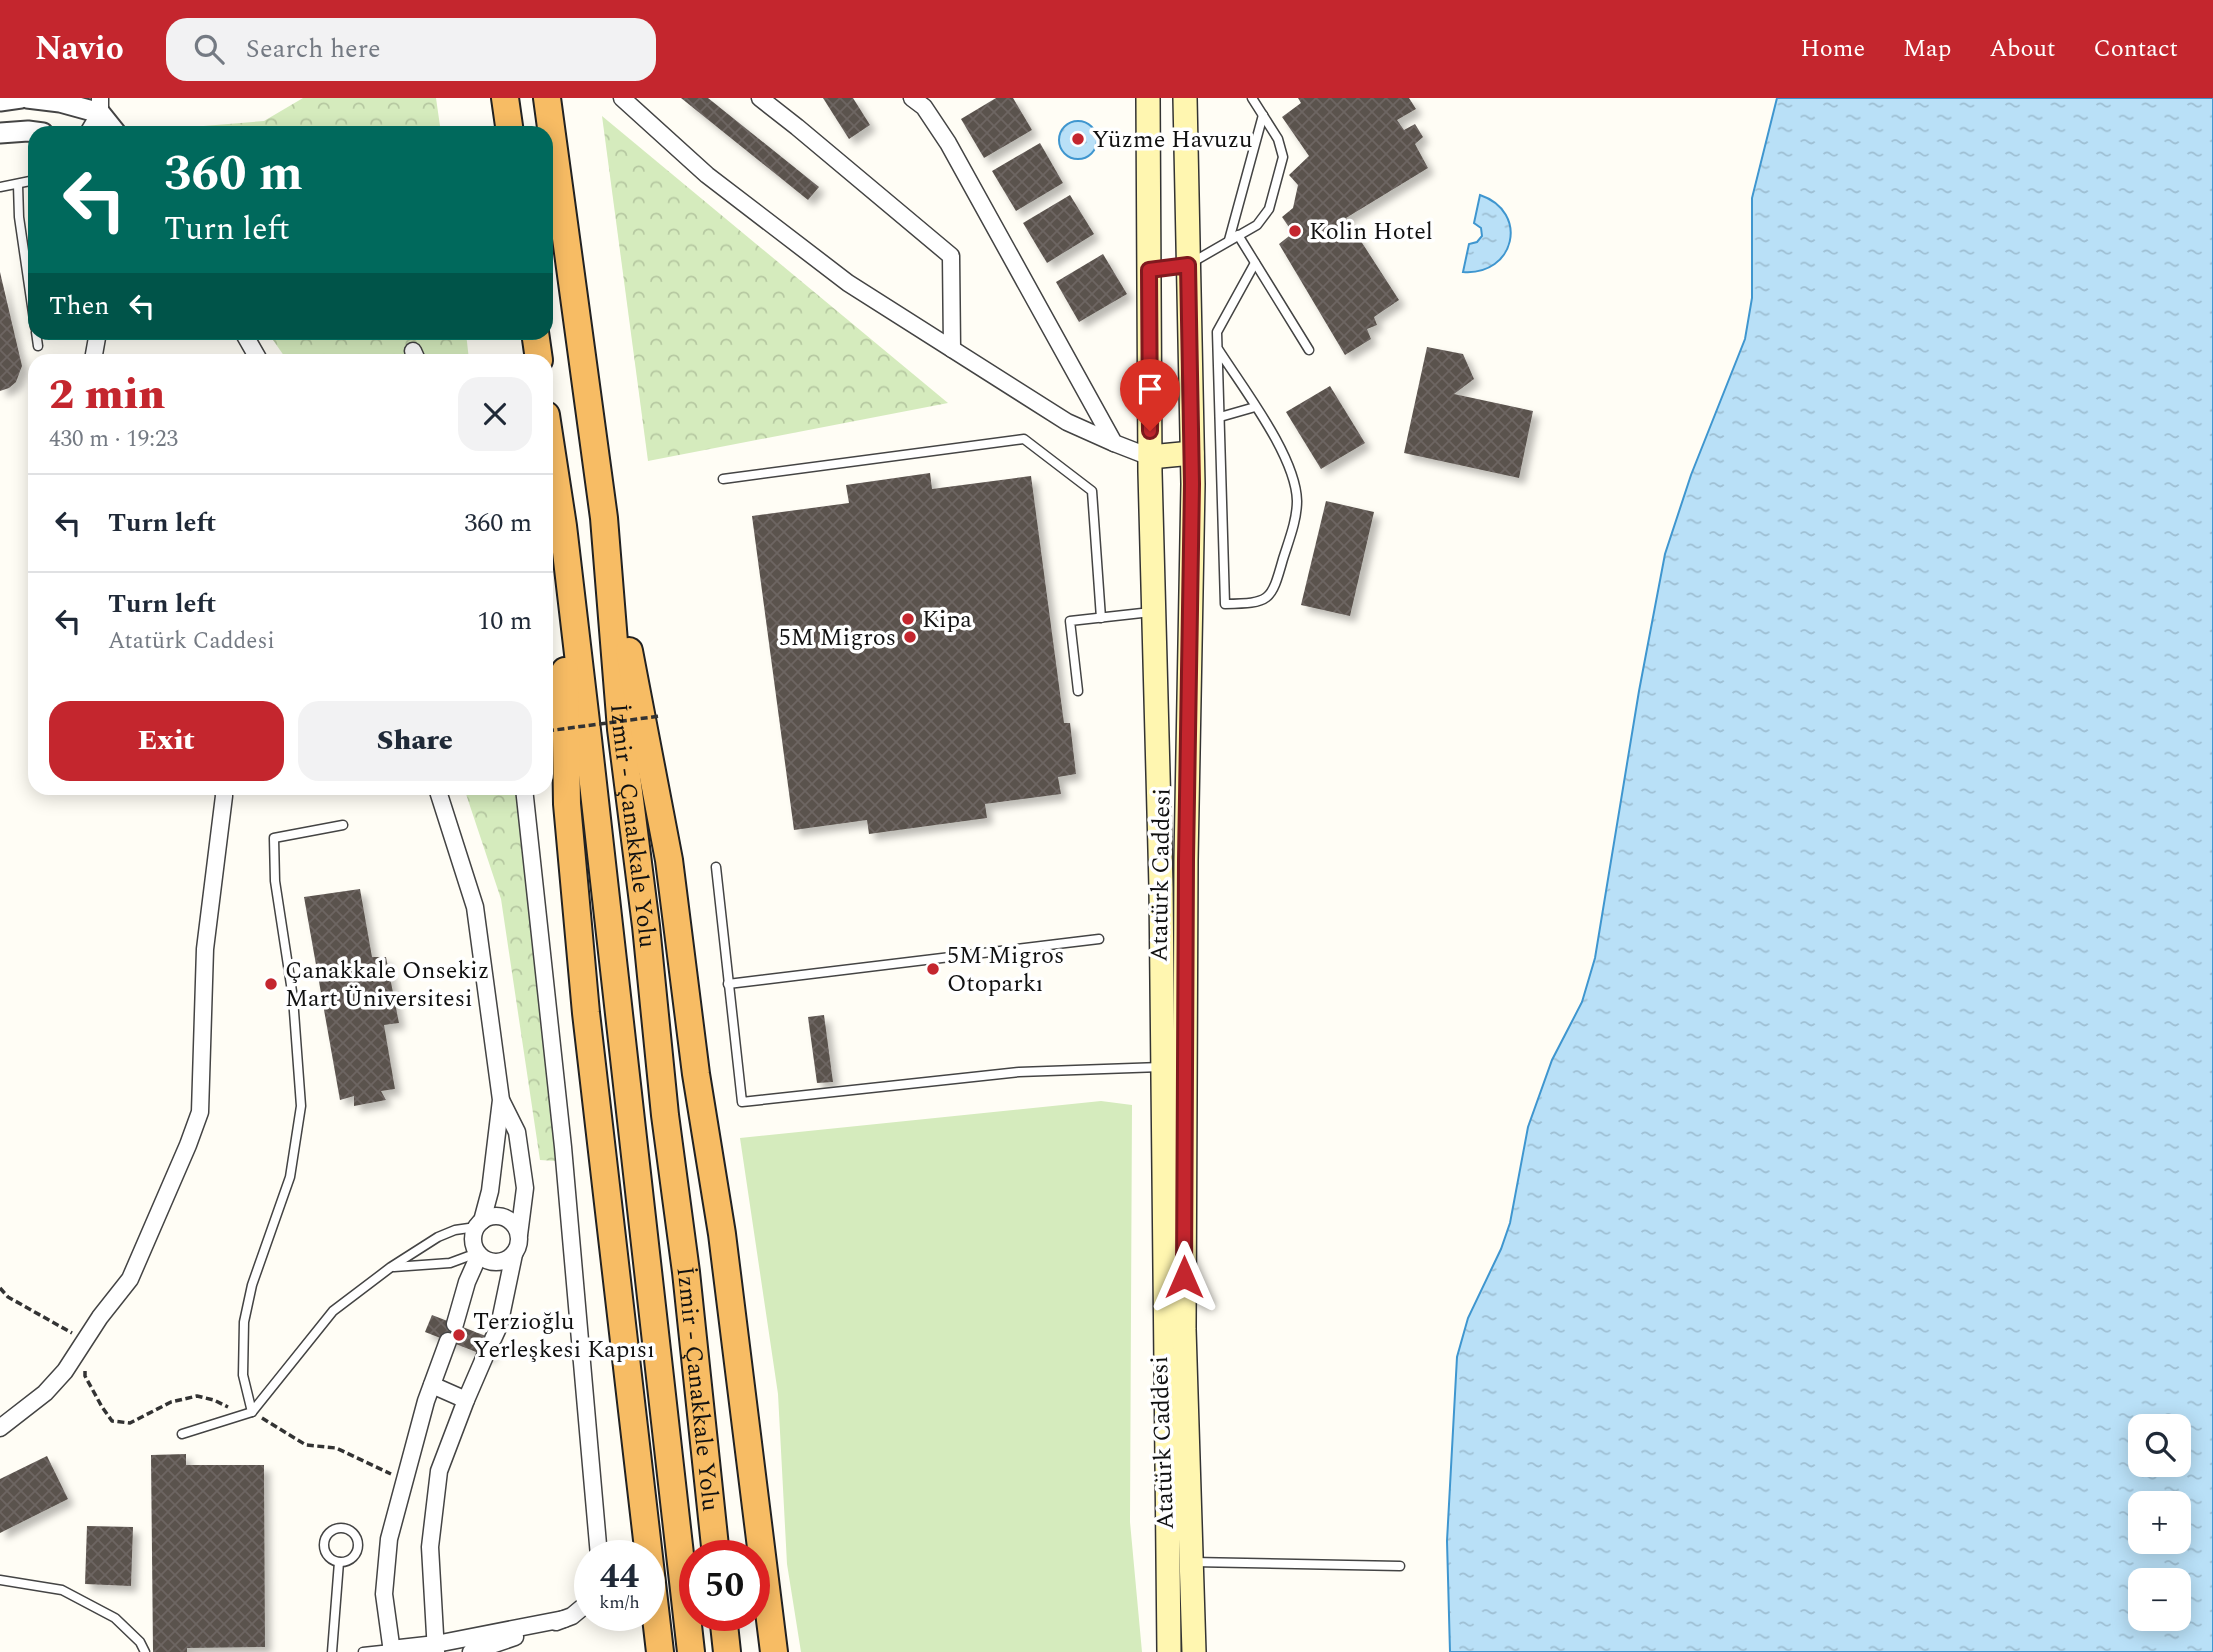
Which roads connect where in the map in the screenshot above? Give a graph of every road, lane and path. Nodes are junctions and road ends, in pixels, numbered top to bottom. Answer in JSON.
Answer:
{"nodes":[{"id":1,"x":21,"y":98,"type":"edge"},
{"id":2,"x":27,"y":98,"type":"edge"},
{"id":3,"x":505,"y":98,"type":"edge"},
{"id":4,"x":547,"y":98,"type":"edge"},
{"id":5,"x":622,"y":98,"type":"edge"},
{"id":6,"x":760,"y":98,"type":"edge"},
{"id":7,"x":778,"y":98,"type":"edge"},
{"id":8,"x":912,"y":98,"type":"edge"},
{"id":9,"x":1148,"y":98,"type":"edge"},
{"id":10,"x":1185,"y":98,"type":"edge"},
{"id":11,"x":1252,"y":98,"type":"edge"},
{"id":12,"x":0,"y":101,"type":"edge"},
{"id":13,"x":100,"y":105,"type":"edge"},
{"id":14,"x":1263,"y":115,"type":"junction"},
{"id":15,"x":91,"y":126,"type":"edge"},
{"id":16,"x":112,"y":126,"type":"edge"},
{"id":17,"x":509,"y":126,"type":"edge"},
{"id":18,"x":551,"y":126,"type":"edge"},
{"id":19,"x":797,"y":127,"type":"junction"},
{"id":20,"x":28,"y":131,"type":"edge"},
{"id":21,"x":0,"y":134,"type":"edge"},
{"id":22,"x":553,"y":142,"type":"edge"},
{"id":23,"x":28,"y":182,"type":"edge"},
{"id":24,"x":18,"y":185,"type":"junction"},
{"id":25,"x":0,"y":187,"type":"edge"},
{"id":26,"x":1238,"y":235,"type":"junction"},
{"id":27,"x":1229,"y":240,"type":"junction"},
{"id":28,"x":1255,"y":263,"type":"junction"},
{"id":29,"x":1188,"y":265,"type":"junction"},
{"id":30,"x":1149,"y":270,"type":"junction"},
{"id":31,"x":28,"y":278,"type":"edge"},
{"id":32,"x":37,"y":340,"type":"edge"},
{"id":33,"x":38,"y":346,"type":"dead end"},
{"id":34,"x":951,"y":349,"type":"junction"},
{"id":35,"x":1218,"y":349,"type":"junction"},
{"id":36,"x":1309,"y":350,"type":"dead end"},
{"id":37,"x":1255,"y":407,"type":"junction"},
{"id":38,"x":1220,"y":417,"type":"junction"},
{"id":39,"x":1114,"y":443,"type":"junction"},
{"id":40,"x":1192,"y":453,"type":"junction"},
{"id":41,"x":1150,"y":457,"type":"junction"},
{"id":42,"x":553,"y":467,"type":"edge"},
{"id":43,"x":723,"y":479,"type":"dead end"},
{"id":44,"x":604,"y":518,"type":"junction"},
{"id":45,"x":563,"y":526,"type":"junction"},
{"id":46,"x":1154,"y":612,"type":"junction"},
{"id":47,"x":1101,"y":618,"type":"junction"},
{"id":48,"x":1078,"y":691,"type":"dead end"},
{"id":49,"x":660,"y":716,"type":"dead end"},
{"id":50,"x":553,"y":730,"type":"edge"},
{"id":51,"x":224,"y":795,"type":"edge"},
{"id":52,"x":439,"y":795,"type":"edge"},
{"id":53,"x":525,"y":795,"type":"edge"},
{"id":54,"x":343,"y":825,"type":"dead end"},
{"id":55,"x":716,"y":867,"type":"dead end"},
{"id":56,"x":1099,"y":939,"type":"dead end"},
{"id":57,"x":729,"y":984,"type":"junction"},
{"id":58,"x":1161,"y":1067,"type":"junction"},
{"id":59,"x":1185,"y":1067,"type":"junction"},
{"id":60,"x":501,"y":1100,"type":"junction"},
{"id":61,"x":479,"y":1224,"type":"junction"},
{"id":62,"x":519,"y":1235,"type":"junction"},
{"id":63,"x":478,"y":1254,"type":"junction"},
{"id":64,"x":514,"y":1254,"type":"junction"},
{"id":65,"x":391,"y":1267,"type":"junction"},
{"id":66,"x":0,"y":1288,"type":"edge"},
{"id":67,"x":455,"y":1324,"type":"dead end"},
{"id":68,"x":493,"y":1339,"type":"dead end"},
{"id":69,"x":86,"y":1340,"type":"junction"},
{"id":70,"x":448,"y":1341,"type":"dead end"},
{"id":71,"x":485,"y":1356,"type":"dead end"},
{"id":72,"x":432,"y":1385,"type":"junction"},
{"id":73,"x":466,"y":1401,"type":"junction"},
{"id":74,"x":252,"y":1412,"type":"junction"},
{"id":75,"x":0,"y":1428,"type":"edge"},
{"id":76,"x":181,"y":1434,"type":"dead end"},
{"id":77,"x":405,"y":1480,"type":"junction"},
{"id":78,"x":598,"y":1540,"type":"edge"},
{"id":79,"x":714,"y":1540,"type":"edge"},
{"id":80,"x":339,"y":1562,"type":"junction"},
{"id":81,"x":1192,"y":1562,"type":"junction"},
{"id":82,"x":1400,"y":1566,"type":"dead end"},
{"id":83,"x":0,"y":1580,"type":"edge"},
{"id":84,"x":574,"y":1614,"type":"edge"},
{"id":85,"x":564,"y":1619,"type":"junction"},
{"id":86,"x":725,"y":1631,"type":"edge"},
{"id":87,"x":436,"y":1648,"type":"edge"},
{"id":88,"x":392,"y":1651,"type":"edge"},
{"id":89,"x":145,"y":1652,"type":"edge"},
{"id":90,"x":332,"y":1652,"type":"edge"},
{"id":91,"x":363,"y":1652,"type":"edge"},
{"id":92,"x":471,"y":1652,"type":"edge"},
{"id":93,"x":660,"y":1652,"type":"edge"},
{"id":94,"x":691,"y":1652,"type":"edge"},
{"id":95,"x":727,"y":1652,"type":"edge"},
{"id":96,"x":774,"y":1652,"type":"edge"},
{"id":97,"x":1169,"y":1652,"type":"edge"},
{"id":98,"x":1195,"y":1652,"type":"edge"}],
"edges":[{"from":1,"to":12,"type":"street"},
{"from":2,"to":13,"type":"street"},
{"from":3,"to":17,"type":"highway"},
{"from":4,"to":18,"type":"highway","name":"İzmir - Çanakkale Yolu"},
{"from":5,"to":34,"type":"street"},
{"from":6,"to":19,"type":"street"},
{"from":7,"to":19,"type":"street"},
{"from":8,"to":39,"type":"street"},
{"from":9,"to":30,"type":"main road","name":"Atatürk Caddesi"},
{"from":10,"to":29,"type":"main road","name":"Atatürk Caddesi"},
{"from":11,"to":14,"type":"lane"},
{"from":13,"to":15,"type":"street"},
{"from":13,"to":16,"type":"street"},
{"from":14,"to":26,"type":"lane"},
{"from":14,"to":27,"type":"lane"},
{"from":19,"to":34,"type":"street"},
{"from":20,"to":21,"type":"street"},
{"from":22,"to":44,"type":"highway","name":"İzmir - Çanakkale Yolu"},
{"from":23,"to":24,"type":"lane"},
{"from":24,"to":25,"type":"lane"},
{"from":24,"to":31,"type":"lane"},
{"from":26,"to":27,"type":"lane"},
{"from":26,"to":28,"type":"lane"},
{"from":27,"to":29,"type":"lane"},
{"from":28,"to":35,"type":"lane"},
{"from":28,"to":36,"type":"lane"},
{"from":29,"to":30,"type":"main road"},
{"from":29,"to":40,"type":"main road","name":"Atatürk Caddesi"},
{"from":30,"to":41,"type":"main road","name":"Atatürk Caddesi"},
{"from":32,"to":33,"type":"lane"},
{"from":34,"to":39,"type":"street"},
{"from":35,"to":37,"type":"lane"},
{"from":35,"to":38,"type":"lane"},
{"from":37,"to":38,"type":"lane"},
{"from":37,"to":38,"type":"lane"},
{"from":39,"to":41,"type":"street"},
{"from":40,"to":41,"type":"main road"},
{"from":40,"to":59,"type":"main road","name":"Atatürk Caddesi"},
{"from":41,"to":46,"type":"main road","name":"Atatürk Caddesi"},
{"from":42,"to":45,"type":"highway"},
{"from":43,"to":47,"type":"lane"},
{"from":44,"to":79,"type":"highway","name":"İzmir - Çanakkale Yolu"},
{"from":44,"to":96,"type":"highway"},
{"from":45,"to":93,"type":"highway"},
{"from":45,"to":94,"type":"highway","name":"İzmir - Çanakkale Yolu"},
{"from":46,"to":47,"type":"lane"},
{"from":46,"to":58,"type":"main road","name":"Atatürk Caddesi"},
{"from":47,"to":48,"type":"lane"},
{"from":49,"to":50,"type":"path","bridge":true},
{"from":51,"to":69,"type":"street"},
{"from":52,"to":60,"type":"street"},
{"from":53,"to":78,"type":"street"},
{"from":54,"to":74,"type":"lane"},
{"from":55,"to":57,"type":"lane"},
{"from":56,"to":57,"type":"lane"},
{"from":57,"to":58,"type":"lane"},
{"from":58,"to":59,"type":"main road"},
{"from":58,"to":97,"type":"main road","name":"Atatürk Caddesi"},
{"from":59,"to":81,"type":"main road","name":"Atatürk Caddesi"},
{"from":60,"to":61,"type":"street"},
{"from":60,"to":62,"type":"street"},
{"from":61,"to":62,"type":"street"},
{"from":61,"to":63,"type":"street"},
{"from":61,"to":65,"type":"lane"},
{"from":62,"to":64,"type":"street"},
{"from":63,"to":64,"type":"street"},
{"from":63,"to":65,"type":"lane"},
{"from":63,"to":67,"type":"street"},
{"from":64,"to":68,"type":"street"},
{"from":65,"to":74,"type":"lane"},
{"from":66,"to":69,"type":"path"},
{"from":69,"to":74,"type":"path"},
{"from":69,"to":75,"type":"street"},
{"from":70,"to":72,"type":"street"},
{"from":71,"to":73,"type":"street"},
{"from":72,"to":73,"type":"street"},
{"from":72,"to":77,"type":"street"},
{"from":73,"to":87,"type":"street"},
{"from":74,"to":76,"type":"lane"},
{"from":74,"to":77,"type":"path"},
{"from":77,"to":88,"type":"street"},
{"from":80,"to":80,"type":"lane"},
{"from":80,"to":90,"type":"lane"},
{"from":81,"to":82,"type":"lane"},
{"from":81,"to":98,"type":"main road","name":"Atatürk Caddesi"},
{"from":83,"to":89,"type":"lane"},
{"from":84,"to":85,"type":"street"},
{"from":85,"to":87,"type":"street"},
{"from":85,"to":92,"type":"street"},
{"from":86,"to":95,"type":"highway"},
{"from":87,"to":88,"type":"street"},
{"from":88,"to":91,"type":"lane"}]}
